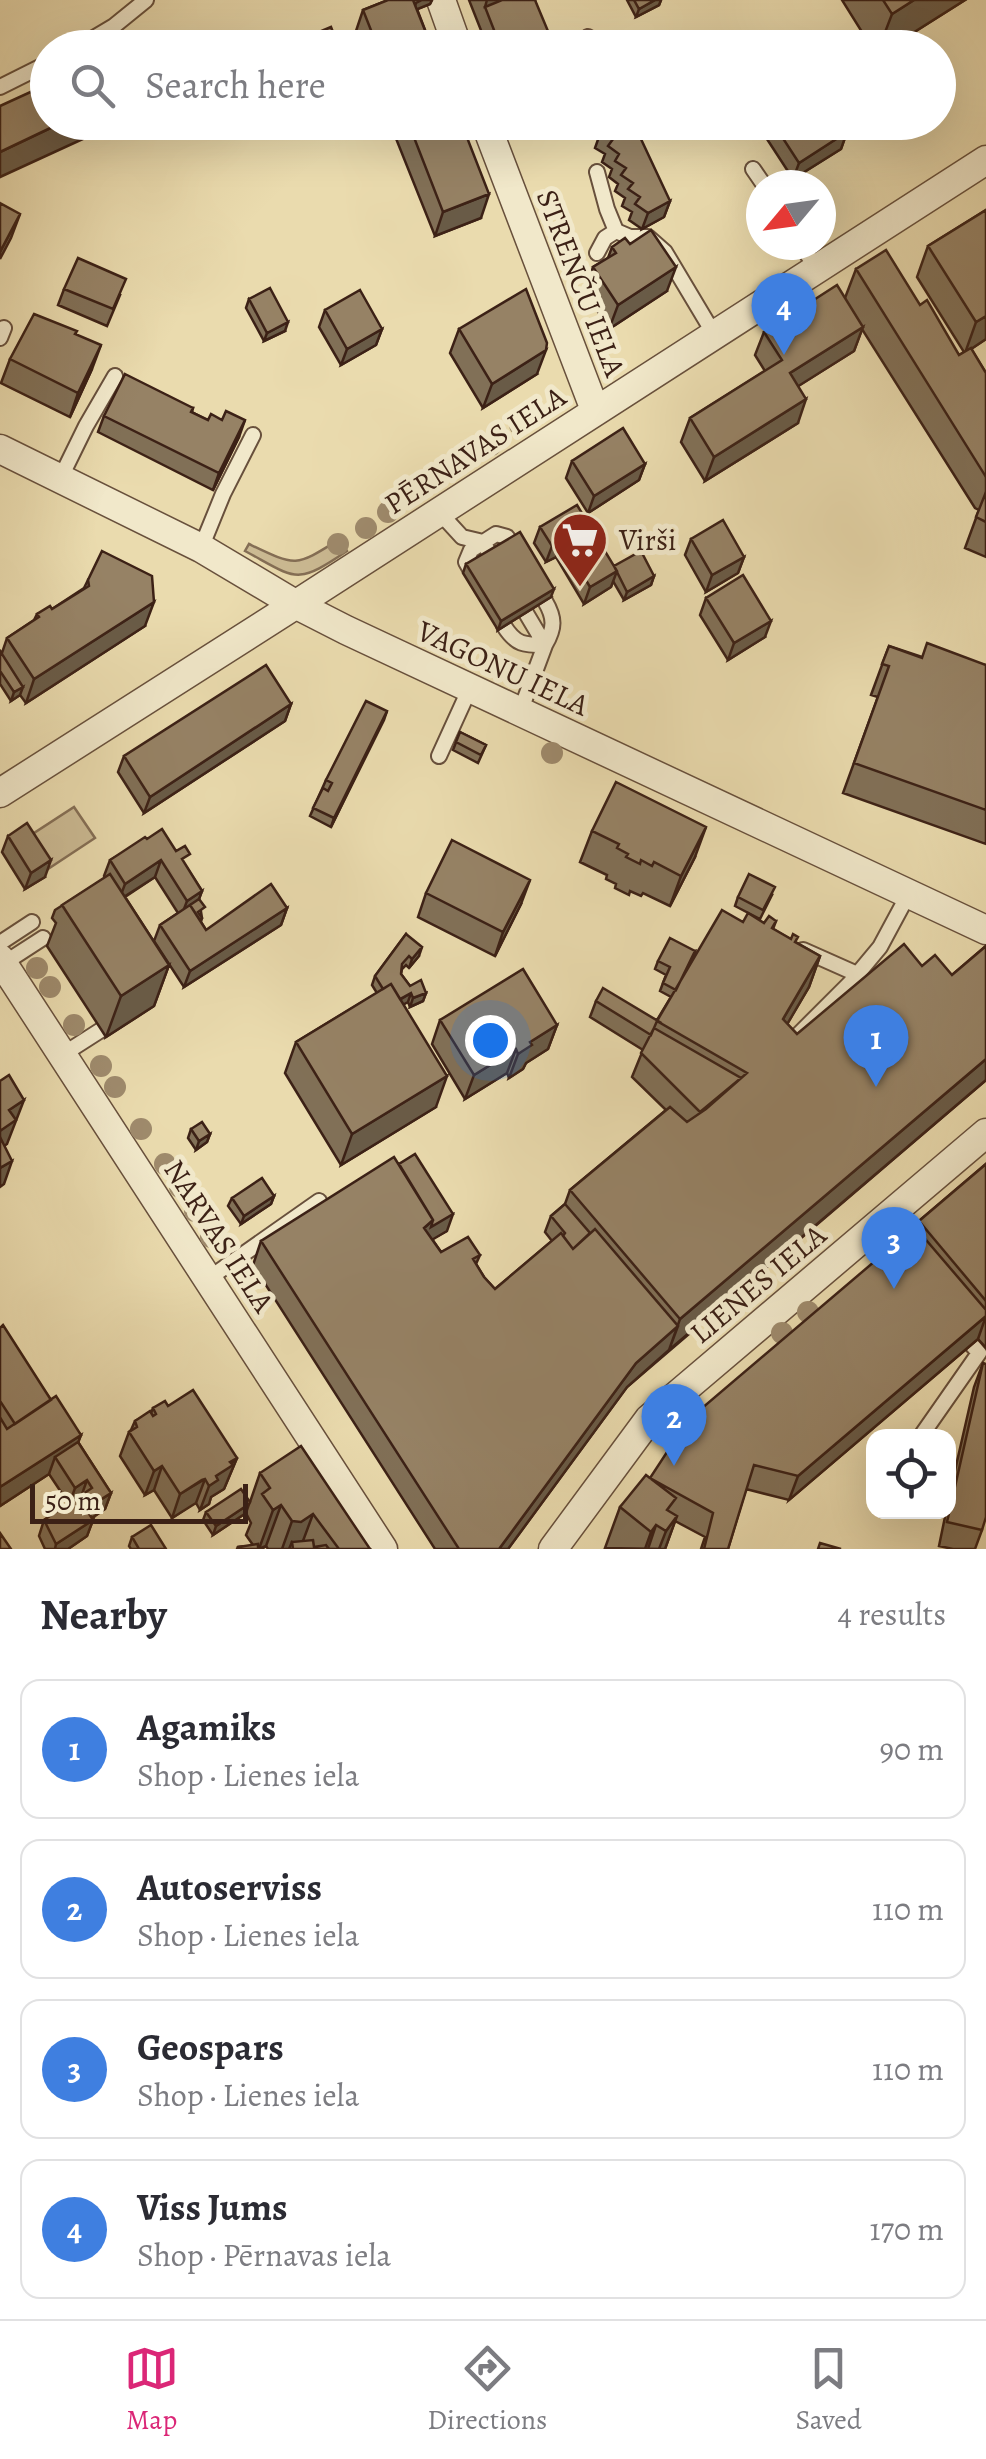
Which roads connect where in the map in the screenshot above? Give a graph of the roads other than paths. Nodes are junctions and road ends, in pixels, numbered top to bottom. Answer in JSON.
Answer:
{"nodes":[{"id":1,"x":441,"y":0,"type":"edge"},
{"id":2,"x":144,"y":1,"type":"edge"},
{"id":3,"x":107,"y":30,"type":"edge"},
{"id":4,"x":452,"y":30,"type":"edge"},
{"id":5,"x":30,"y":72,"type":"edge"},
{"id":6,"x":0,"y":87,"type":"edge"},
{"id":7,"x":492,"y":140,"type":"edge"},
{"id":8,"x":986,"y":160,"type":"edge"},
{"id":9,"x":597,"y":172,"type":"dead end"},
{"id":10,"x":616,"y":231,"type":"junction"},
{"id":11,"x":836,"y":251,"type":"edge"},
{"id":12,"x":597,"y":253,"type":"dead end"},
{"id":13,"x":805,"y":260,"type":"edge"},
{"id":14,"x":714,"y":334,"type":"junction"},
{"id":15,"x":115,"y":376,"type":"dead end"},
{"id":16,"x":595,"y":410,"type":"junction"},
{"id":17,"x":253,"y":435,"type":"dead end"},
{"id":18,"x":0,"y":449,"type":"edge"},
{"id":19,"x":60,"y":478,"type":"junction"},
{"id":20,"x":440,"y":512,"type":"junction"},
{"id":21,"x":511,"y":544,"type":"edge"},
{"id":22,"x":202,"y":548,"type":"junction"},
{"id":23,"x":487,"y":549,"type":"junction"},
{"id":24,"x":470,"y":569,"type":"edge"},
{"id":25,"x":545,"y":601,"type":"edge"},
{"id":26,"x":296,"y":604,"type":"junction"},
{"id":27,"x":526,"y":613,"type":"edge"},
{"id":28,"x":504,"y":626,"type":"edge"},
{"id":29,"x":545,"y":645,"type":"junction"},
{"id":30,"x":470,"y":688,"type":"junction"},
{"id":31,"x":520,"y":712,"type":"junction"},
{"id":32,"x":439,"y":756,"type":"dead end"},
{"id":33,"x":0,"y":793,"type":"edge"},
{"id":34,"x":908,"y":895,"type":"junction"},
{"id":35,"x":32,"y":922,"type":"dead end"},
{"id":36,"x":986,"y":930,"type":"edge"},
{"id":37,"x":43,"y":938,"type":"dead end"},
{"id":38,"x":791,"y":945,"type":"edge"},
{"id":39,"x":1,"y":955,"type":"edge"},
{"id":40,"x":857,"y":974,"type":"junction"},
{"id":41,"x":101,"y":1030,"type":"dead end"},
{"id":42,"x":785,"y":1047,"type":"edge"},
{"id":43,"x":62,"y":1055,"type":"junction"},
{"id":44,"x":986,"y":1134,"type":"edge"},
{"id":45,"x":319,"y":1201,"type":"edge"},
{"id":46,"x":874,"y":1228,"type":"junction"},
{"id":47,"x":898,"y":1258,"type":"edge"},
{"id":48,"x":208,"y":1279,"type":"junction"},
{"id":49,"x":972,"y":1345,"type":"edge"},
{"id":50,"x":926,"y":1429,"type":"edge"},
{"id":51,"x":383,"y":1549,"type":"edge"},
{"id":52,"x":554,"y":1549,"type":"edge"}],
"edges":[{"from":1,"to":4,"type":"street"},
{"from":2,"to":3,"type":"lane"},
{"from":5,"to":6,"type":"lane"},
{"from":7,"to":16,"type":"street","name":"STRENČU IELA"},
{"from":8,"to":11,"type":"street","name":"PĒRNAVAS IELA"},
{"from":9,"to":10,"type":"lane"},
{"from":10,"to":12,"type":"lane"},
{"from":10,"to":14,"type":"lane"},
{"from":13,"to":14,"type":"street","name":"PĒRNAVAS IELA"},
{"from":14,"to":16,"type":"street","name":"PĒRNAVAS IELA"},
{"from":15,"to":19,"type":"lane"},
{"from":16,"to":20,"type":"street","name":"PĒRNAVAS IELA"},
{"from":17,"to":22,"type":"lane"},
{"from":18,"to":19,"type":"street","name":"VAGONU IELA"},
{"from":19,"to":22,"type":"street","name":"VAGONU IELA"},
{"from":20,"to":23,"type":"lane"},
{"from":20,"to":26,"type":"street","name":"PĒRNAVAS IELA"},
{"from":21,"to":23,"type":"lane"},
{"from":22,"to":26,"type":"street","name":"VAGONU IELA"},
{"from":23,"to":24,"type":"lane"},
{"from":25,"to":29,"type":"lane"},
{"from":26,"to":30,"type":"street","name":"VAGONU IELA"},
{"from":26,"to":33,"type":"street","name":"PĒRNAVAS IELA"},
{"from":27,"to":29,"type":"lane"},
{"from":28,"to":29,"type":"lane"},
{"from":29,"to":31,"type":"lane"},
{"from":30,"to":31,"type":"street","name":"VAGONU IELA"},
{"from":30,"to":32,"type":"lane"},
{"from":31,"to":34,"type":"street","name":"VAGONU IELA"},
{"from":34,"to":36,"type":"street","name":"VAGONU IELA"},
{"from":34,"to":40,"type":"lane"},
{"from":35,"to":39,"type":"lane"},
{"from":37,"to":39,"type":"lane"},
{"from":38,"to":40,"type":"lane"},
{"from":39,"to":43,"type":"street","name":"NARVAS IELA"},
{"from":40,"to":42,"type":"lane"},
{"from":41,"to":43,"type":"lane"},
{"from":43,"to":48,"type":"street","name":"NARVAS IELA"},
{"from":44,"to":46,"type":"street","name":"LIENES IELA"},
{"from":45,"to":48,"type":"lane"},
{"from":46,"to":47,"type":"lane"},
{"from":46,"to":52,"type":"street","name":"LIENES IELA"},
{"from":48,"to":51,"type":"street","name":"NARVAS IELA"},
{"from":49,"to":50,"type":"lane"}]}
